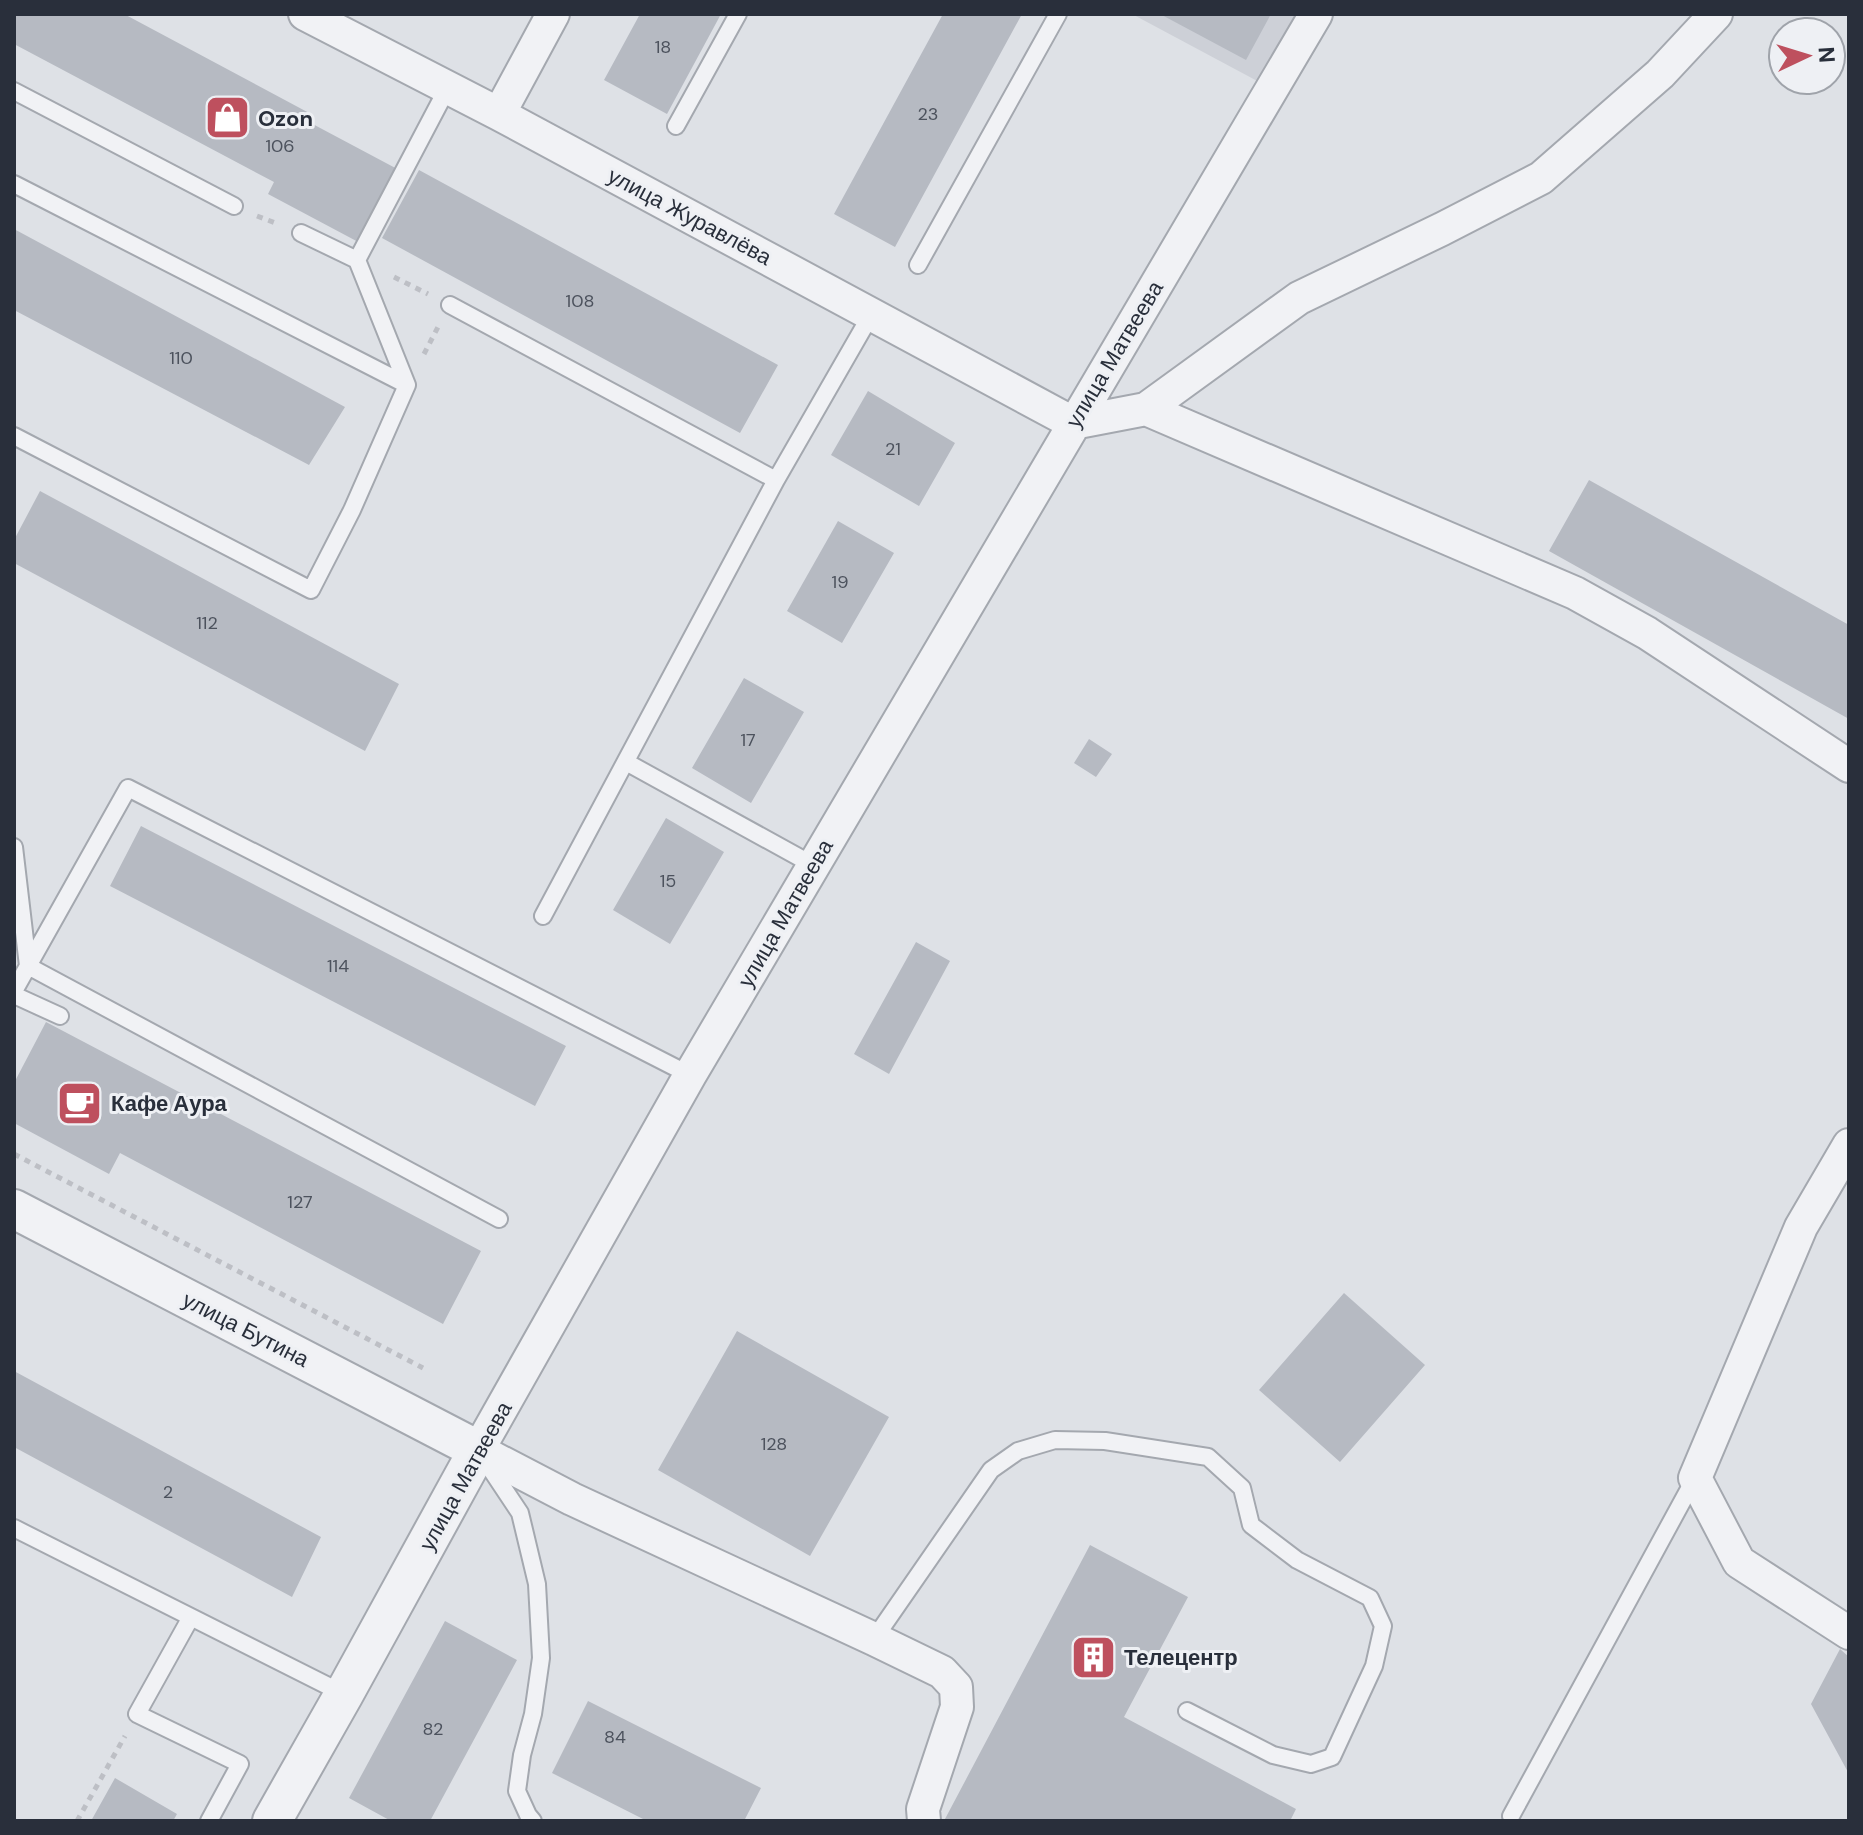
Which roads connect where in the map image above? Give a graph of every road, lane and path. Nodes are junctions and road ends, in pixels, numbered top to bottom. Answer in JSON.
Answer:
{"nodes":[{"id":1,"x":305,"y":14,"type":"edge"},
{"id":2,"x":553,"y":14,"type":"edge"},
{"id":3,"x":738,"y":14,"type":"edge"},
{"id":4,"x":1058,"y":14,"type":"edge"},
{"id":5,"x":1316,"y":14,"type":"edge"},
{"id":6,"x":1716,"y":14,"type":"edge"},
{"id":7,"x":448,"y":87,"type":"junction"},
{"id":8,"x":14,"y":91,"type":"edge"},
{"id":9,"x":499,"y":114,"type":"junction"},
{"id":10,"x":676,"y":126,"type":"dead end"},
{"id":11,"x":14,"y":184,"type":"edge"},
{"id":12,"x":234,"y":206,"type":"joint"},
{"id":13,"x":301,"y":233,"type":"joint"},
{"id":14,"x":357,"y":260,"type":"junction"},
{"id":15,"x":918,"y":265,"type":"dead end"},
{"id":16,"x":450,"y":305,"type":"junction"},
{"id":17,"x":872,"y":313,"type":"junction"},
{"id":18,"x":407,"y":385,"type":"junction"},
{"id":19,"x":1146,"y":409,"type":"junction"},
{"id":20,"x":1073,"y":423,"type":"junction"},
{"id":21,"x":14,"y":436,"type":"edge"},
{"id":22,"x":776,"y":480,"type":"junction"},
{"id":23,"x":626,"y":762,"type":"junction"},
{"id":24,"x":1849,"y":766,"type":"edge"},
{"id":25,"x":14,"y":847,"type":"edge"},
{"id":26,"x":813,"y":865,"type":"junction"},
{"id":27,"x":543,"y":916,"type":"dead end"},
{"id":28,"x":28,"y":966,"type":"junction"},
{"id":29,"x":14,"y":993,"type":"edge"},
{"id":30,"x":60,"y":1016,"type":"dead end"},
{"id":31,"x":690,"y":1075,"type":"junction"},
{"id":32,"x":1849,"y":1145,"type":"edge"},
{"id":33,"x":14,"y":1154,"type":"edge"},
{"id":34,"x":14,"y":1209,"type":"edge"},
{"id":35,"x":499,"y":1219,"type":"dead end"},
{"id":36,"x":423,"y":1368,"type":"dead end"},
{"id":37,"x":478,"y":1450,"type":"junction"},
{"id":38,"x":1695,"y":1478,"type":"junction"},
{"id":39,"x":14,"y":1528,"type":"edge"},
{"id":40,"x":191,"y":1617,"type":"junction"},
{"id":41,"x":1849,"y":1633,"type":"edge"},
{"id":42,"x":874,"y":1639,"type":"junction"},
{"id":43,"x":344,"y":1694,"type":"junction"},
{"id":44,"x":1187,"y":1711,"type":"dead end"},
{"id":45,"x":137,"y":1714,"type":"junction"},
{"id":46,"x":1511,"y":1816,"type":"dead end"},
{"id":47,"x":77,"y":1821,"type":"edge"},
{"id":48,"x":209,"y":1821,"type":"edge"},
{"id":49,"x":272,"y":1821,"type":"edge"},
{"id":50,"x":533,"y":1821,"type":"edge"},
{"id":51,"x":924,"y":1821,"type":"edge"}],
"edges":[{"from":1,"to":7,"type":"street","name":"улица Журавлёва"},
{"from":2,"to":9,"type":"street"},
{"from":3,"to":10,"type":"lane"},
{"from":4,"to":15,"type":"lane"},
{"from":5,"to":20,"type":"street","name":"улица Матвеева"},
{"from":6,"to":19,"type":"street"},
{"from":7,"to":9,"type":"street","name":"улица Журавлёва"},
{"from":7,"to":14,"type":"lane"},
{"from":8,"to":12,"type":"lane"},
{"from":9,"to":17,"type":"street","name":"улица Журавлёва"},
{"from":11,"to":18,"type":"lane"},
{"from":12,"to":13,"type":"path"},
{"from":13,"to":14,"type":"lane"},
{"from":14,"to":16,"type":"path"},
{"from":14,"to":18,"type":"lane"},
{"from":16,"to":18,"type":"path"},
{"from":16,"to":22,"type":"lane"},
{"from":17,"to":20,"type":"street","name":"улица Журавлёва"},
{"from":17,"to":22,"type":"lane"},
{"from":18,"to":21,"type":"lane"},
{"from":19,"to":20,"type":"street"},
{"from":19,"to":24,"type":"street"},
{"from":20,"to":26,"type":"street","name":"улица Матвеева"},
{"from":22,"to":23,"type":"lane"},
{"from":23,"to":26,"type":"lane"},
{"from":23,"to":27,"type":"lane"},
{"from":25,"to":28,"type":"lane"},
{"from":26,"to":31,"type":"street","name":"улица Матвеева"},
{"from":28,"to":29,"type":"lane"},
{"from":28,"to":31,"type":"lane"},
{"from":28,"to":35,"type":"lane"},
{"from":29,"to":30,"type":"lane"},
{"from":31,"to":37,"type":"street","name":"улица Матвеева"},
{"from":32,"to":38,"type":"street"},
{"from":33,"to":36,"type":"path"},
{"from":34,"to":37,"type":"street","name":"улица Бутина"},
{"from":37,"to":42,"type":"street"},
{"from":37,"to":43,"type":"street","name":"улица Матвеева"},
{"from":37,"to":50,"type":"lane"},
{"from":38,"to":41,"type":"street"},
{"from":38,"to":46,"type":"lane"},
{"from":39,"to":40,"type":"lane"},
{"from":40,"to":43,"type":"lane"},
{"from":40,"to":45,"type":"lane"},
{"from":42,"to":44,"type":"lane"},
{"from":42,"to":51,"type":"street"},
{"from":43,"to":49,"type":"street","name":"улица Матвеева"},
{"from":45,"to":47,"type":"path"},
{"from":45,"to":48,"type":"lane"}]}
